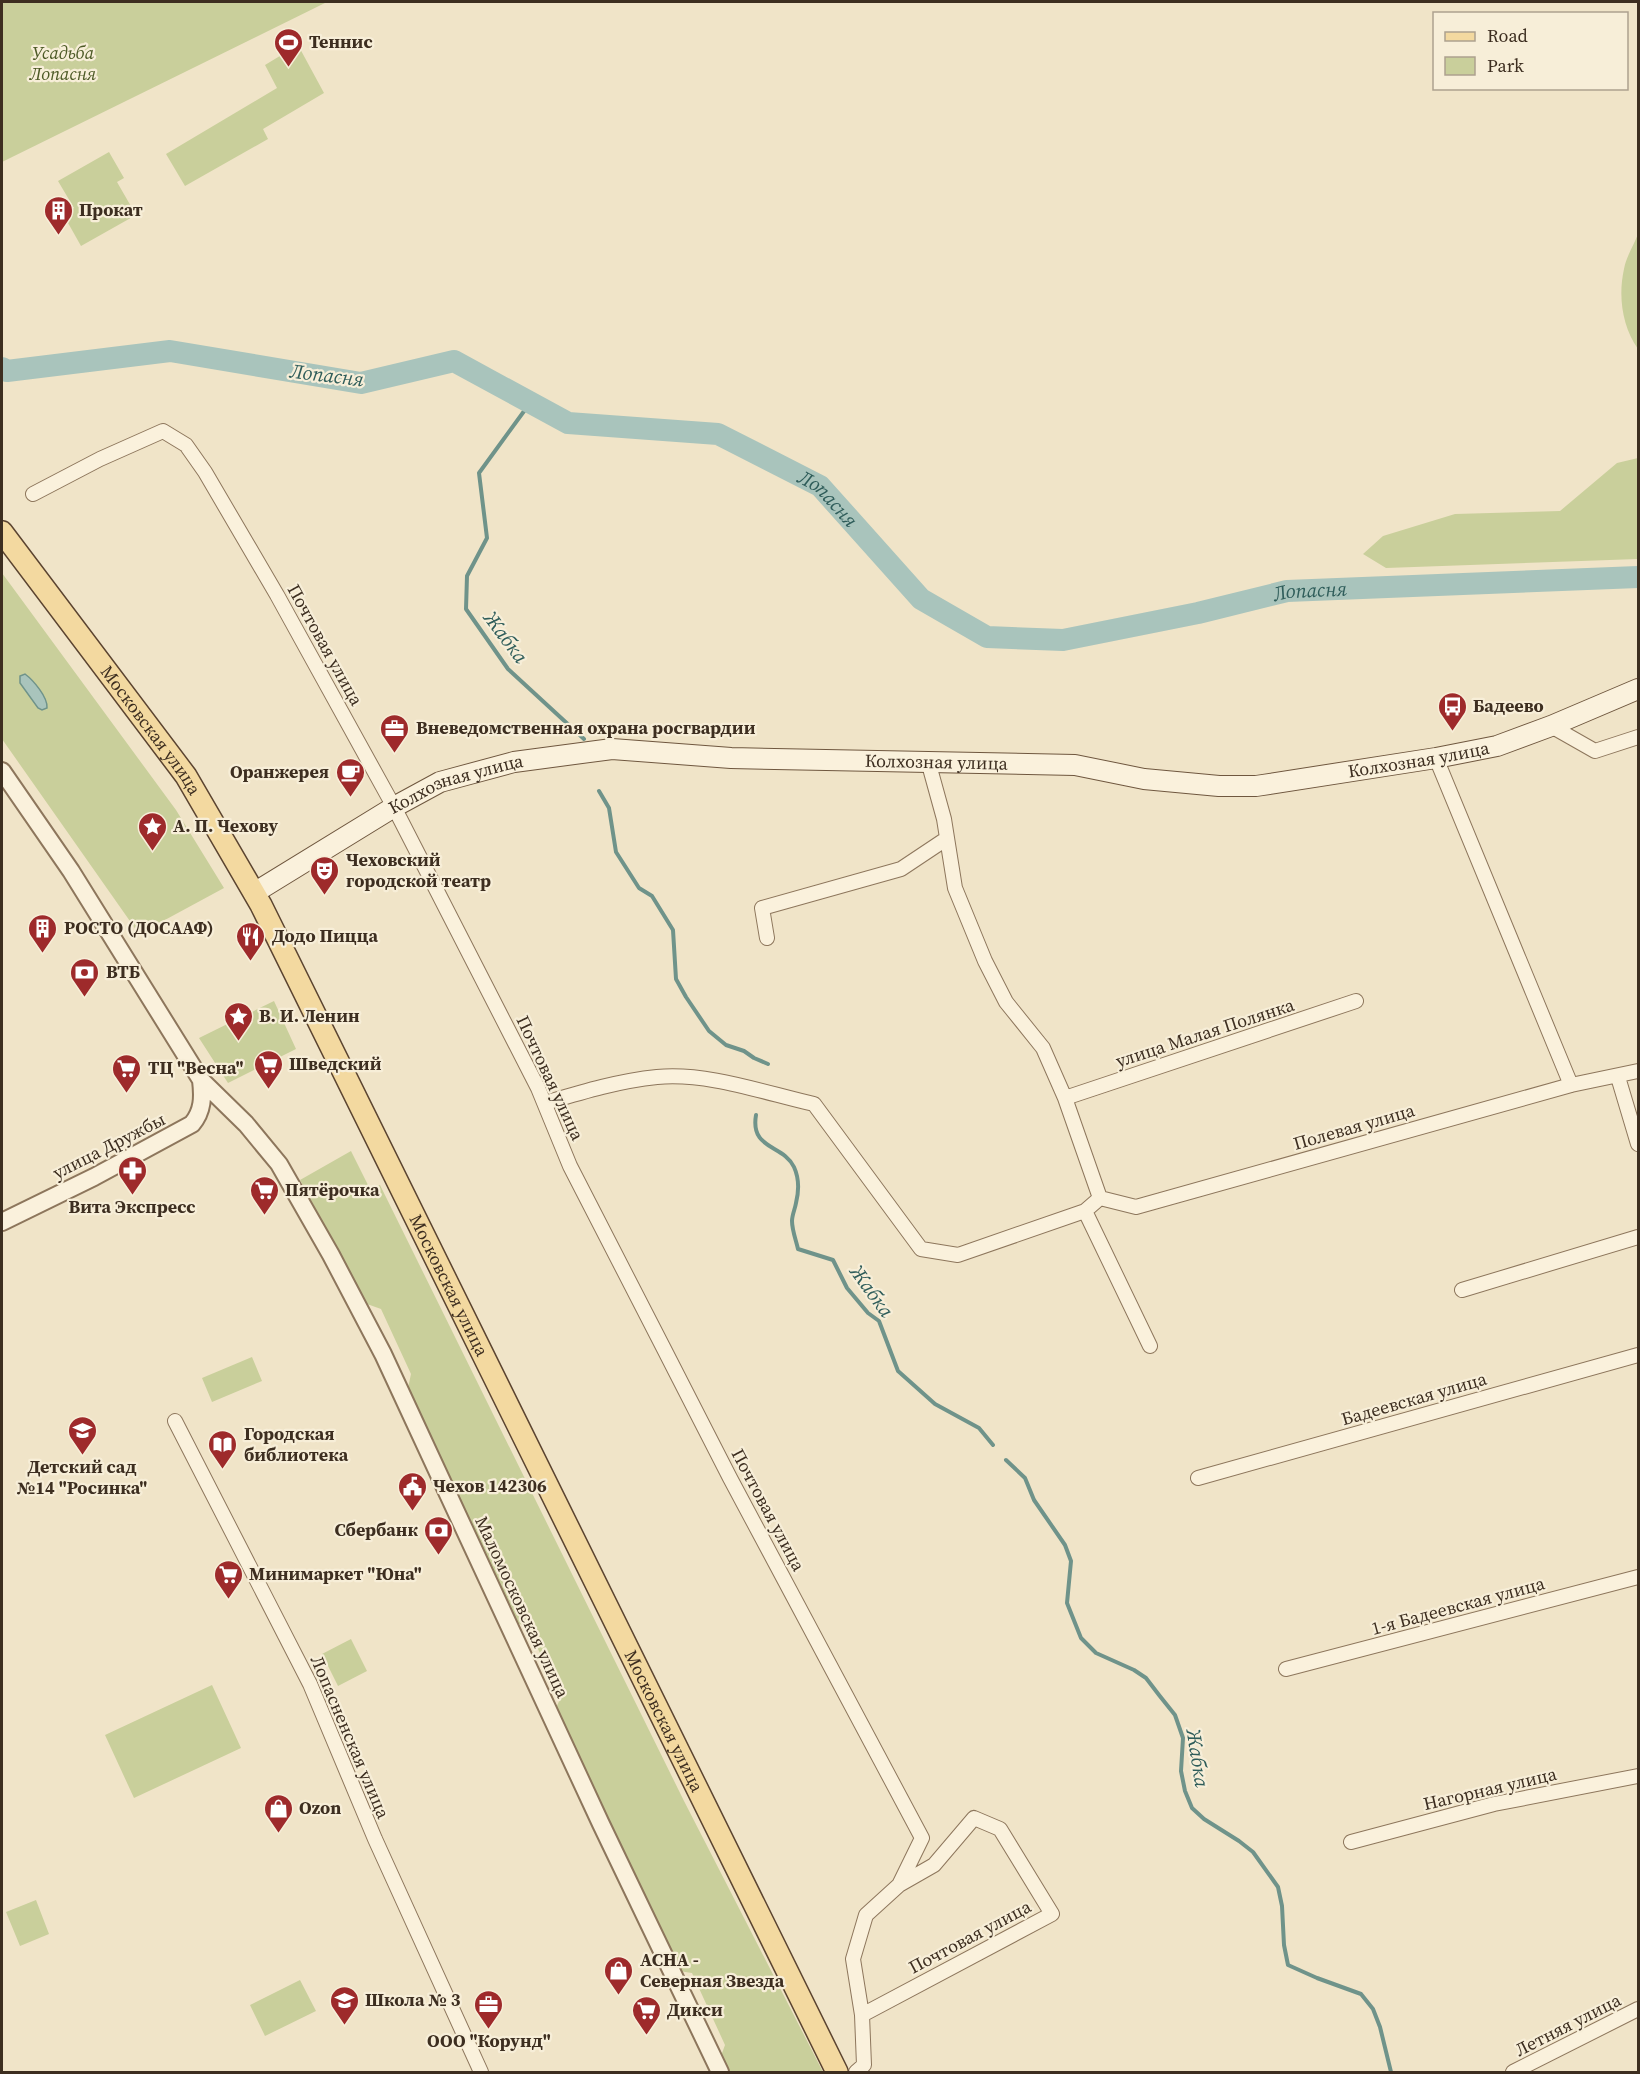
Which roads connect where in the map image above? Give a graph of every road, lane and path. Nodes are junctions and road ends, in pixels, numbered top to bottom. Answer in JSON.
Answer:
{"nodes":[{"id":1,"x":33,"y":494,"type":"dead end"},
{"id":2,"x":2,"y":532,"type":"edge"},
{"id":3,"x":1638,"y":689,"type":"edge"},
{"id":4,"x":1551,"y":726,"type":"junction"},
{"id":5,"x":1638,"y":736,"type":"edge"},
{"id":6,"x":1436,"y":758,"type":"junction"},
{"id":7,"x":928,"y":761,"type":"junction"},
{"id":8,"x":2,"y":771,"type":"edge"},
{"id":9,"x":394,"y":807,"type":"junction"},
{"id":10,"x":946,"y":839,"type":"junction"},
{"id":11,"x":254,"y":893,"type":"junction"},
{"id":12,"x":767,"y":938,"type":"dead end"},
{"id":13,"x":1356,"y":1001,"type":"dead end"},
{"id":14,"x":1638,"y":1071,"type":"edge"},
{"id":15,"x":1618,"y":1077,"type":"junction"},
{"id":16,"x":201,"y":1080,"type":"junction"},
{"id":17,"x":1571,"y":1084,"type":"junction"},
{"id":18,"x":1065,"y":1098,"type":"junction"},
{"id":19,"x":545,"y":1103,"type":"junction"},
{"id":20,"x":231,"y":1109,"type":"junction"},
{"id":21,"x":198,"y":1117,"type":"junction"},
{"id":22,"x":1638,"y":1144,"type":"edge"},
{"id":23,"x":1100,"y":1198,"type":"junction"},
{"id":24,"x":1085,"y":1210,"type":"junction"},
{"id":25,"x":2,"y":1222,"type":"edge"},
{"id":26,"x":1638,"y":1237,"type":"edge"},
{"id":27,"x":1462,"y":1290,"type":"dead end"},
{"id":28,"x":1150,"y":1346,"type":"dead end"},
{"id":29,"x":1638,"y":1355,"type":"edge"},
{"id":30,"x":175,"y":1421,"type":"dead end"},
{"id":31,"x":1198,"y":1478,"type":"dead end"},
{"id":32,"x":1638,"y":1577,"type":"edge"},
{"id":33,"x":1286,"y":1669,"type":"dead end"},
{"id":34,"x":1638,"y":1776,"type":"edge"},
{"id":35,"x":1351,"y":1842,"type":"dead end"},
{"id":36,"x":899,"y":1885,"type":"junction"},
{"id":37,"x":1638,"y":2009,"type":"edge"},
{"id":38,"x":862,"y":2015,"type":"junction"},
{"id":39,"x":481,"y":2073,"type":"edge"},
{"id":40,"x":720,"y":2073,"type":"edge"},
{"id":41,"x":837,"y":2073,"type":"edge"},
{"id":42,"x":856,"y":2073,"type":"edge"},
{"id":43,"x":1514,"y":2073,"type":"edge"}],
"edges":[{"from":1,"to":9,"type":"street","name":"Почтовая улица"},
{"from":2,"to":11,"type":"main road","name":"Московская улица"},
{"from":3,"to":4,"type":"main road","name":"Колхозная улица"},
{"from":4,"to":5,"type":"street"},
{"from":4,"to":6,"type":"main road","name":"Колхозная улица"},
{"from":6,"to":7,"type":"main road","name":"Колхозная улица"},
{"from":6,"to":17,"type":"street"},
{"from":7,"to":9,"type":"main road","name":"Колхозная улица"},
{"from":7,"to":10,"type":"street"},
{"from":8,"to":16,"type":"street"},
{"from":9,"to":11,"type":"main road","name":"Колхозная улица"},
{"from":9,"to":19,"type":"street","name":"Почтовая улица"},
{"from":10,"to":12,"type":"street"},
{"from":10,"to":18,"type":"street"},
{"from":11,"to":41,"type":"main road","name":"Московская улица"},
{"from":13,"to":18,"type":"street","name":"улица Малая Полянка"},
{"from":14,"to":15,"type":"street","name":"Полевая улица"},
{"from":15,"to":17,"type":"street","name":"Полевая улица"},
{"from":15,"to":22,"type":"street"},
{"from":16,"to":20,"type":"street"},
{"from":16,"to":21,"type":"street"},
{"from":17,"to":23,"type":"street","name":"Полевая улица"},
{"from":18,"to":23,"type":"street"},
{"from":19,"to":24,"type":"street"},
{"from":19,"to":36,"type":"street","name":"Почтовая улица"},
{"from":20,"to":21,"type":"street","name":"улица Дружбы"},
{"from":20,"to":40,"type":"street","name":"Маломосковская улица"},
{"from":21,"to":25,"type":"street","name":"улица Дружбы"},
{"from":23,"to":24,"type":"street"},
{"from":24,"to":28,"type":"street"},
{"from":26,"to":27,"type":"street"},
{"from":29,"to":31,"type":"street","name":"Бадеевская улица"},
{"from":30,"to":39,"type":"street","name":"Лопасненская улица"},
{"from":32,"to":33,"type":"street","name":"1-я Бадеевская улица"},
{"from":34,"to":35,"type":"street","name":"Нагорная улица"},
{"from":36,"to":38,"type":"street","name":"Почтовая улица"},
{"from":36,"to":38,"type":"street","name":"Почтовая улица"},
{"from":37,"to":43,"type":"street","name":"Летняя улица"},
{"from":38,"to":42,"type":"street","name":"Почтовая улица"}]}
